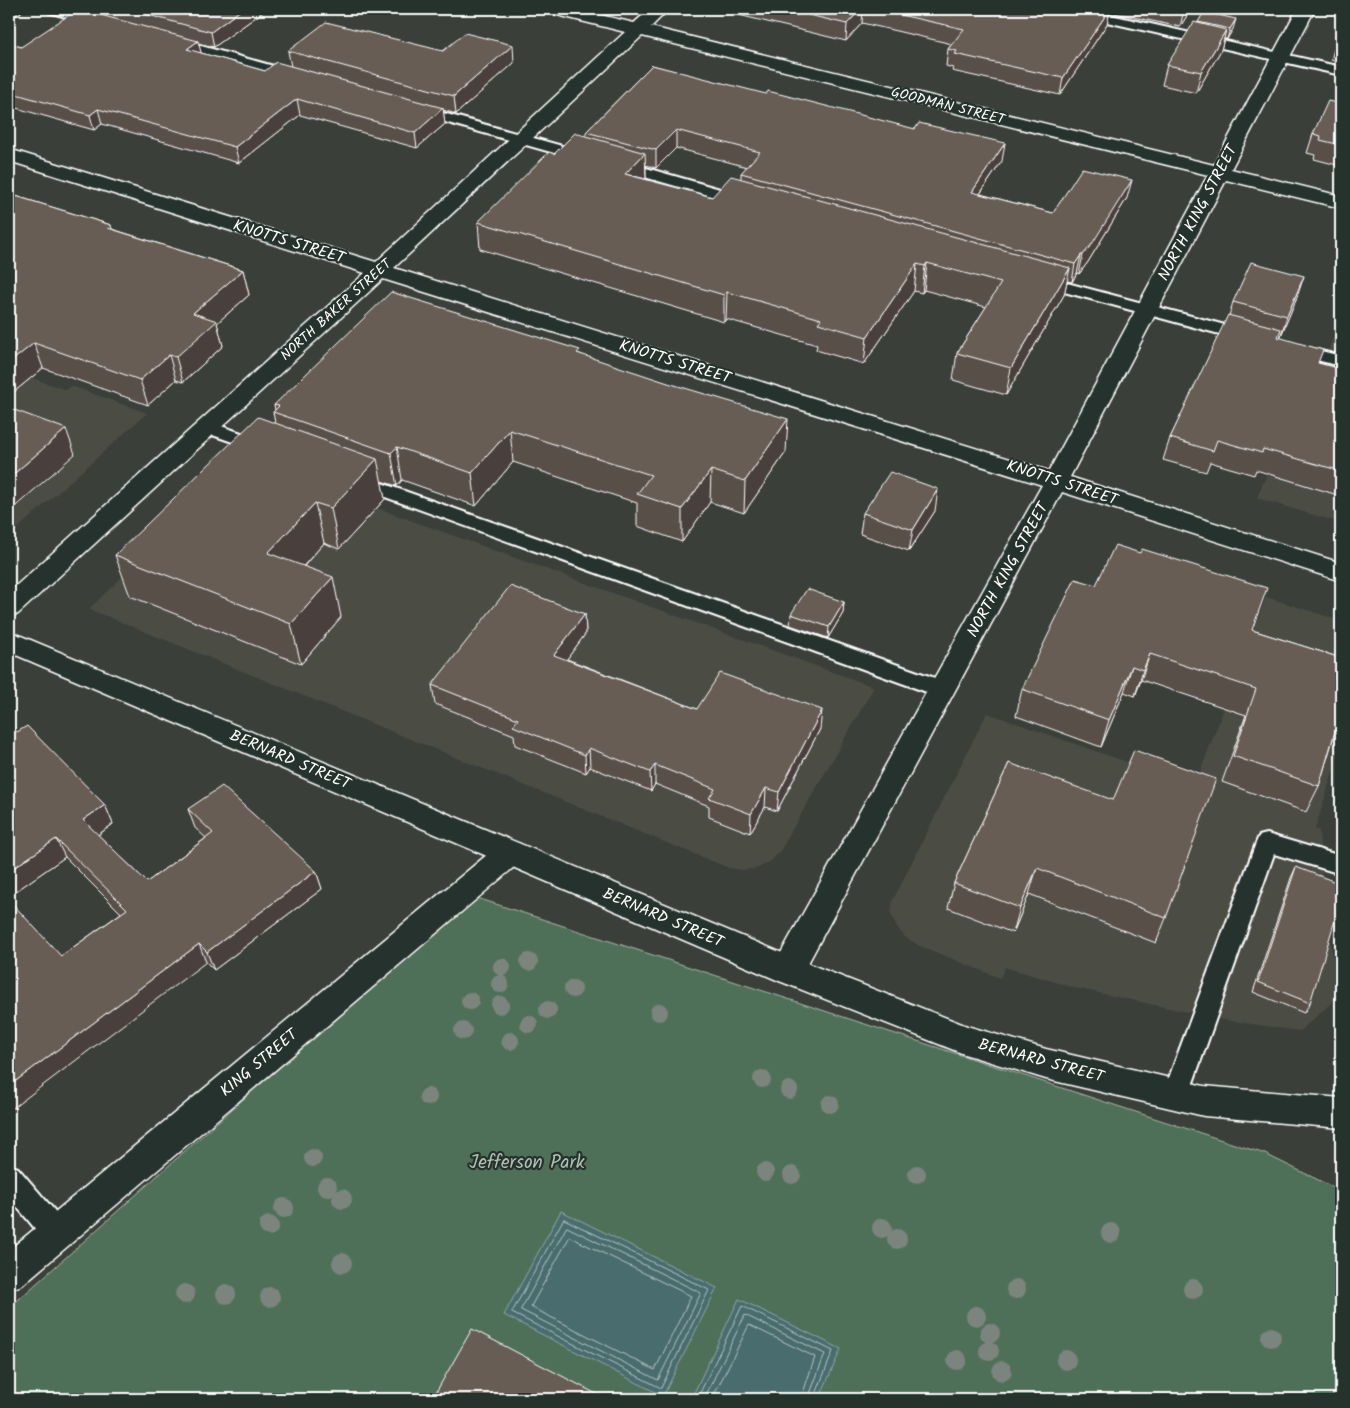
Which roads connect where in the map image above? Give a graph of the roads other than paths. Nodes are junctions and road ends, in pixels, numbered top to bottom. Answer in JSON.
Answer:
{"nodes":[{"id":1,"x":13,"y":9,"type":"edge"},
{"id":2,"x":53,"y":9,"type":"edge"},
{"id":3,"x":556,"y":9,"type":"edge"},
{"id":4,"x":660,"y":9,"type":"edge"},
{"id":5,"x":1067,"y":9,"type":"edge"},
{"id":6,"x":1306,"y":9,"type":"edge"},
{"id":7,"x":9,"y":11,"type":"edge"},
{"id":8,"x":110,"y":25,"type":"edge"},
{"id":9,"x":638,"y":29,"type":"junction"},
{"id":10,"x":158,"y":38,"type":"edge"},
{"id":11,"x":1280,"y":57,"type":"junction"},
{"id":12,"x":1341,"y":71,"type":"edge"},
{"id":13,"x":310,"y":80,"type":"edge"},
{"id":14,"x":406,"y":107,"type":"edge"},
{"id":15,"x":520,"y":139,"type":"junction"},
{"id":16,"x":9,"y":154,"type":"edge"},
{"id":17,"x":1220,"y":172,"type":"junction"},
{"id":18,"x":1341,"y":202,"type":"edge"},
{"id":19,"x":761,"y":205,"type":"edge"},
{"id":20,"x":380,"y":270,"type":"junction"},
{"id":21,"x":1021,"y":276,"type":"edge"},
{"id":22,"x":1147,"y":310,"type":"junction"},
{"id":23,"x":1341,"y":361,"type":"edge"},
{"id":24,"x":207,"y":427,"type":"junction"},
{"id":25,"x":282,"y":453,"type":"edge"},
{"id":26,"x":338,"y":473,"type":"edge"},
{"id":27,"x":1056,"y":481,"type":"junction"},
{"id":28,"x":1341,"y":572,"type":"edge"},
{"id":29,"x":9,"y":607,"type":"edge"},
{"id":30,"x":9,"y":641,"type":"edge"},
{"id":31,"x":942,"y":689,"type":"junction"},
{"id":32,"x":510,"y":853,"type":"junction"},
{"id":33,"x":1341,"y":865,"type":"edge"},
{"id":34,"x":788,"y":970,"type":"junction"},
{"id":35,"x":1176,"y":1094,"type":"junction"},
{"id":36,"x":1341,"y":1113,"type":"edge"},
{"id":37,"x":9,"y":1177,"type":"edge"},
{"id":38,"x":56,"y":1233,"type":"junction"},
{"id":39,"x":9,"y":1273,"type":"edge"}],
"edges":[{"from":1,"to":7,"type":"street"},
{"from":2,"to":8,"type":"lane"},
{"from":3,"to":9,"type":"street","name":"GOODMAN STREET"},
{"from":4,"to":9,"type":"street","name":"NORTH BAKER STREET"},
{"from":5,"to":11,"type":"lane"},
{"from":6,"to":11,"type":"street","name":"NORTH KING STREET"},
{"from":9,"to":15,"type":"street","name":"NORTH BAKER STREET"},
{"from":9,"to":17,"type":"street","name":"GOODMAN STREET"},
{"from":10,"to":13,"type":"lane"},
{"from":11,"to":12,"type":"lane"},
{"from":11,"to":17,"type":"street","name":"NORTH KING STREET"},
{"from":14,"to":15,"type":"lane"},
{"from":15,"to":19,"type":"lane"},
{"from":15,"to":20,"type":"street","name":"NORTH BAKER STREET"},
{"from":16,"to":20,"type":"street","name":"KNOTTS STREET"},
{"from":17,"to":18,"type":"street","name":"GOODMAN STREET"},
{"from":17,"to":22,"type":"street","name":"NORTH KING STREET"},
{"from":20,"to":24,"type":"street","name":"NORTH BAKER STREET"},
{"from":20,"to":27,"type":"street","name":"KNOTTS STREET"},
{"from":21,"to":22,"type":"lane"},
{"from":22,"to":23,"type":"lane"},
{"from":22,"to":27,"type":"street","name":"NORTH KING STREET"},
{"from":24,"to":25,"type":"lane"},
{"from":24,"to":29,"type":"street","name":"NORTH BAKER STREET"},
{"from":26,"to":31,"type":"lane"},
{"from":27,"to":28,"type":"street","name":"KNOTTS STREET"},
{"from":27,"to":31,"type":"street","name":"NORTH KING STREET"},
{"from":30,"to":32,"type":"street","name":"BERNARD STREET"},
{"from":31,"to":34,"type":"street","name":"NORTH KING STREET"},
{"from":32,"to":34,"type":"street","name":"BERNARD STREET"},
{"from":32,"to":38,"type":"street","name":"KING STREET"},
{"from":33,"to":35,"type":"lane"},
{"from":34,"to":35,"type":"street","name":"BERNARD STREET"},
{"from":35,"to":36,"type":"street","name":"BERNARD STREET"},
{"from":37,"to":38,"type":"lane"},
{"from":38,"to":39,"type":"street","name":"KING STREET"}]}
